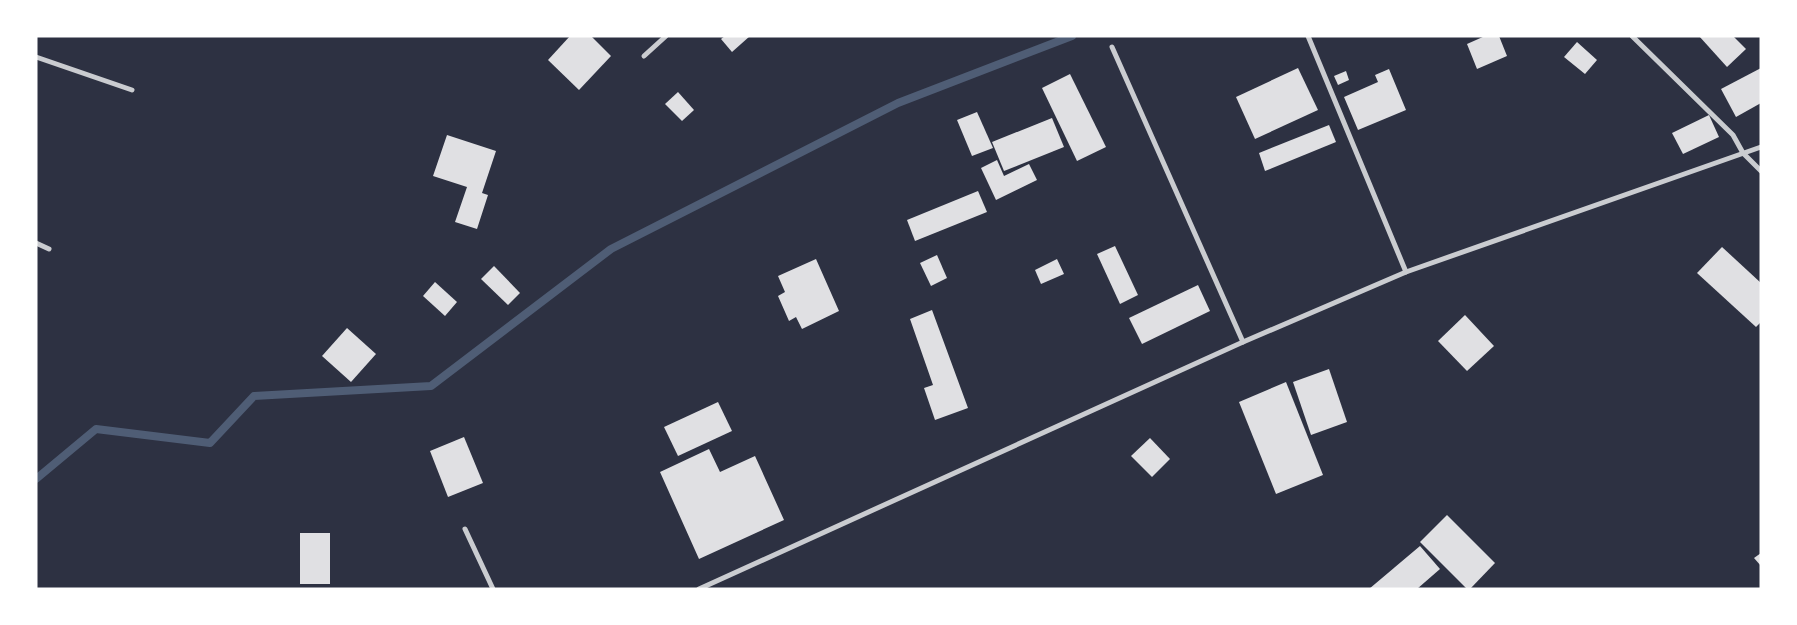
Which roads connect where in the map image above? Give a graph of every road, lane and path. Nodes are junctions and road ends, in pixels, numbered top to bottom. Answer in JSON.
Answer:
{"nodes":[{"id":1,"x":666,"y":36,"type":"edge"},
{"id":2,"x":1308,"y":36,"type":"edge"},
{"id":3,"x":1632,"y":36,"type":"edge"},
{"id":4,"x":1112,"y":47,"type":"dead end"},
{"id":5,"x":644,"y":56,"type":"dead end"},
{"id":6,"x":36,"y":57,"type":"edge"},
{"id":7,"x":132,"y":90,"type":"dead end"},
{"id":8,"x":1761,"y":147,"type":"edge"},
{"id":9,"x":1742,"y":153,"type":"junction"},
{"id":10,"x":1761,"y":171,"type":"edge"},
{"id":11,"x":36,"y":244,"type":"edge"},
{"id":12,"x":49,"y":249,"type":"dead end"},
{"id":13,"x":1406,"y":272,"type":"junction"},
{"id":14,"x":1242,"y":342,"type":"junction"},
{"id":15,"x":464,"y":529,"type":"dead end"},
{"id":16,"x":493,"y":589,"type":"edge"},
{"id":17,"x":699,"y":589,"type":"edge"}],
"edges":[{"from":1,"to":5,"type":"street"},
{"from":2,"to":13,"type":"street"},
{"from":3,"to":9,"type":"street"},
{"from":4,"to":14,"type":"street"},
{"from":6,"to":7,"type":"street"},
{"from":8,"to":9,"type":"street"},
{"from":9,"to":10,"type":"street"},
{"from":9,"to":13,"type":"street"},
{"from":11,"to":12,"type":"street"},
{"from":13,"to":14,"type":"street"},
{"from":14,"to":17,"type":"street"},
{"from":15,"to":16,"type":"street"}]}
